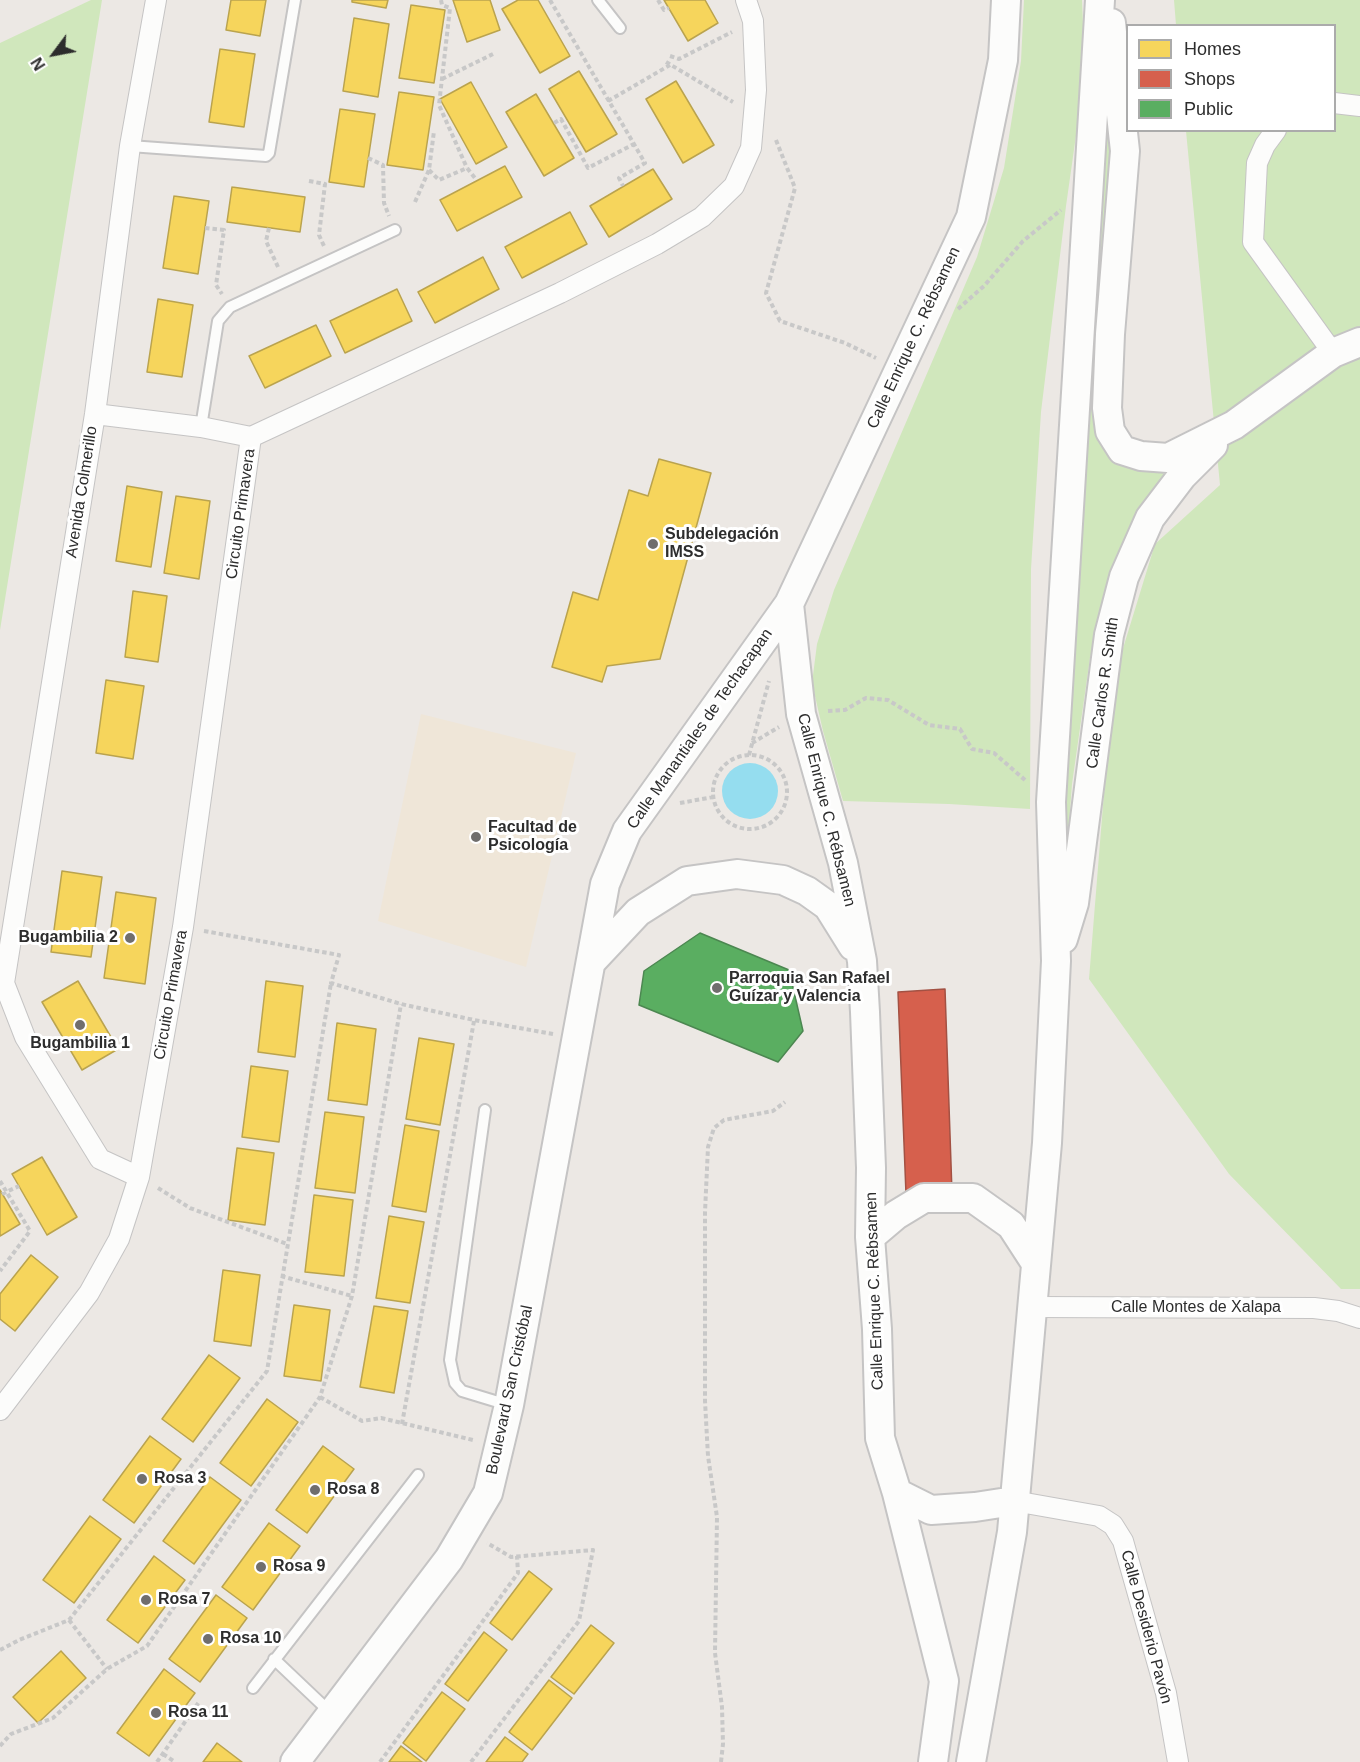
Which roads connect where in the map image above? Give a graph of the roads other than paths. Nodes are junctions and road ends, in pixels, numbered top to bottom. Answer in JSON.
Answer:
{"nodes":[{"id":1,"x":156,"y":0,"type":"edge"},
{"id":2,"x":295,"y":0,"type":"edge"},
{"id":3,"x":597,"y":0,"type":"edge"},
{"id":4,"x":746,"y":0,"type":"edge"},
{"id":5,"x":1006,"y":0,"type":"edge"},
{"id":6,"x":1100,"y":0,"type":"edge"},
{"id":7,"x":1108,"y":0,"type":"edge"},
{"id":8,"x":620,"y":28,"type":"dead end"},
{"id":9,"x":1336,"y":103,"type":"edge"},
{"id":10,"x":1360,"y":106,"type":"edge"},
{"id":11,"x":1274,"y":132,"type":"edge"},
{"id":12,"x":130,"y":146,"type":"junction"},
{"id":13,"x":395,"y":230,"type":"road end"},
{"id":14,"x":1360,"y":342,"type":"edge"},
{"id":15,"x":1333,"y":353,"type":"junction"},
{"id":16,"x":95,"y":414,"type":"junction"},
{"id":17,"x":1234,"y":425,"type":"junction"},
{"id":18,"x":201,"y":427,"type":"junction"},
{"id":19,"x":251,"y":436,"type":"junction"},
{"id":20,"x":789,"y":604,"type":"junction"},
{"id":21,"x":861,"y":960,"type":"junction"},
{"id":22,"x":592,"y":961,"type":"junction"},
{"id":23,"x":1056,"y":961,"type":"junction"},
{"id":24,"x":2,"y":983,"type":"edge"},
{"id":25,"x":485,"y":1110,"type":"dead end"},
{"id":26,"x":139,"y":1177,"type":"junction"},
{"id":27,"x":870,"y":1237,"type":"junction"},
{"id":28,"x":1035,"y":1262,"type":"junction"},
{"id":29,"x":1031,"y":1307,"type":"junction"},
{"id":30,"x":1360,"y":1318,"type":"edge"},
{"id":31,"x":509,"y":1405,"type":"junction"},
{"id":32,"x":0,"y":1410,"type":"edge"},
{"id":33,"x":418,"y":1475,"type":"dead end"},
{"id":34,"x":897,"y":1493,"type":"junction"},
{"id":35,"x":1014,"y":1501,"type":"junction"},
{"id":36,"x":274,"y":1659,"type":"junction"},
{"id":37,"x":254,"y":1688,"type":"dead end"},
{"id":38,"x":332,"y":1714,"type":"junction"},
{"id":39,"x":295,"y":1762,"type":"edge"},
{"id":40,"x":933,"y":1762,"type":"edge"},
{"id":41,"x":971,"y":1762,"type":"edge"},
{"id":42,"x":1178,"y":1762,"type":"edge"}],
"edges":[{"from":1,"to":12,"type":"street","name":"Avenida Colmerillo"},
{"from":2,"to":12,"type":"lane"},
{"from":3,"to":8,"type":"lane"},
{"from":4,"to":19,"type":"street","name":"Circuito Primavera"},
{"from":5,"to":20,"type":"main road","name":"Calle Enrique C. Rébsamen"},
{"from":6,"to":23,"type":"main road"},
{"from":7,"to":17,"type":"main road","name":"Calle Carlos R. Smith"},
{"from":9,"to":10,"type":"street"},
{"from":11,"to":15,"type":"street"},
{"from":12,"to":16,"type":"street","name":"Avenida Colmerillo"},
{"from":13,"to":18,"type":"lane"},
{"from":14,"to":15,"type":"main road","name":"Calle Carlos R. Smith"},
{"from":15,"to":17,"type":"main road","name":"Calle Carlos R. Smith"},
{"from":16,"to":18,"type":"street"},
{"from":16,"to":24,"type":"street","name":"Avenida Colmerillo"},
{"from":17,"to":23,"type":"main road","name":"Calle Carlos R. Smith"},
{"from":18,"to":19,"type":"street"},
{"from":19,"to":26,"type":"street","name":"Circuito Primavera"},
{"from":20,"to":21,"type":"main road","name":"Calle Enrique C. Rébsamen"},
{"from":20,"to":22,"type":"main road","name":"Calle Manantiales de Techacapan"},
{"from":21,"to":22,"type":"main road"},
{"from":21,"to":27,"type":"main road","name":"Calle Enrique C. Rébsamen"},
{"from":22,"to":31,"type":"main road","name":"Boulevard San Cristóbal"},
{"from":23,"to":28,"type":"main road"},
{"from":24,"to":26,"type":"street"},
{"from":25,"to":31,"type":"lane"},
{"from":26,"to":32,"type":"street","name":"Circuito Primavera"},
{"from":27,"to":28,"type":"main road"},
{"from":27,"to":34,"type":"main road","name":"Calle Enrique C. Rébsamen"},
{"from":28,"to":29,"type":"main road"},
{"from":29,"to":30,"type":"street","name":"Calle Montes de Xalapa"},
{"from":29,"to":35,"type":"main road"},
{"from":31,"to":38,"type":"main road","name":"Boulevard San Cristóbal"},
{"from":33,"to":36,"type":"lane"},
{"from":34,"to":35,"type":"main road"},
{"from":34,"to":40,"type":"main road","name":"Calle Enrique C. Rébsamen"},
{"from":35,"to":41,"type":"main road"},
{"from":35,"to":42,"type":"street","name":"Calle Desiderio Pavón"},
{"from":36,"to":37,"type":"lane"},
{"from":36,"to":38,"type":"lane"},
{"from":38,"to":39,"type":"main road","name":"Boulevard San Cristóbal"}]}
